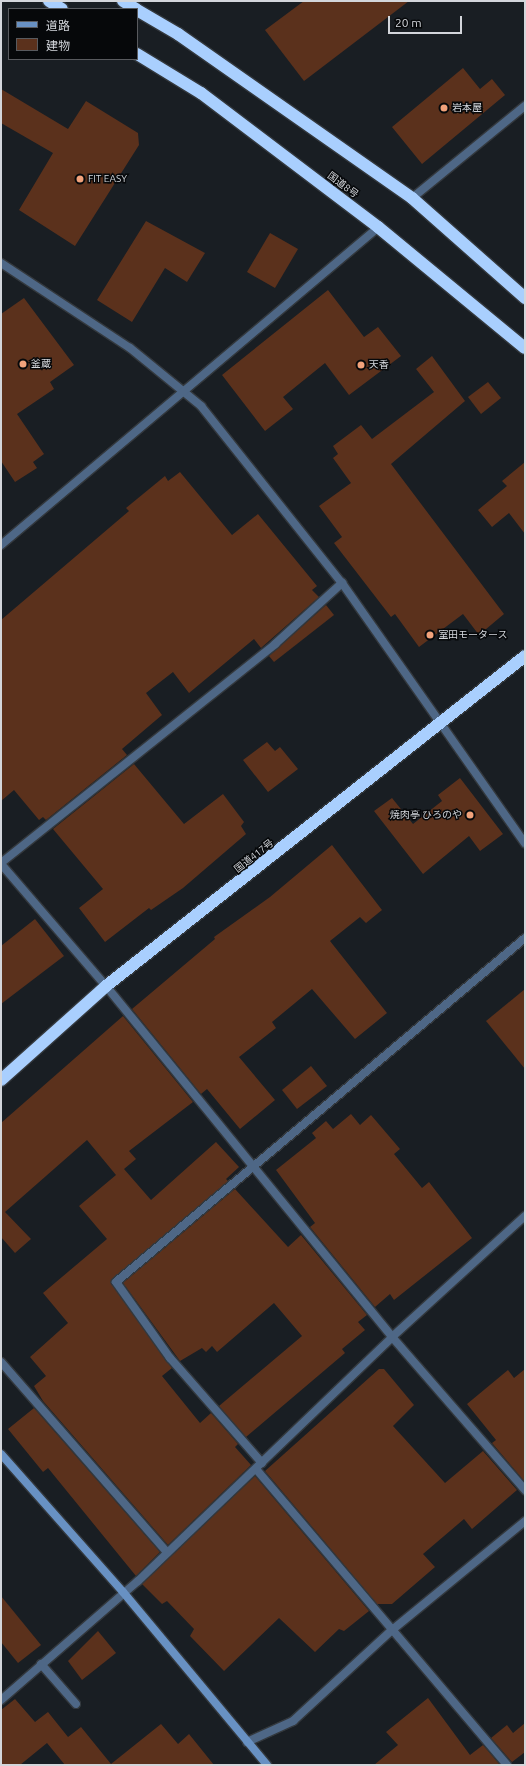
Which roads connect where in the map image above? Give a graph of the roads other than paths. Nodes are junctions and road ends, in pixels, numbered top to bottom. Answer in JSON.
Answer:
{"nodes":[{"id":1,"x":49,"y":1,"type":"edge"},
{"id":2,"x":122,"y":1,"type":"edge"},
{"id":3,"x":60,"y":8,"type":"edge"},
{"id":4,"x":134,"y":8,"type":"edge"},
{"id":5,"x":138,"y":10,"type":"edge"},
{"id":6,"x":138,"y":55,"type":"edge"},
{"id":7,"x":525,"y":106,"type":"edge"},
{"id":8,"x":412,"y":198,"type":"junction"},
{"id":9,"x":378,"y":227,"type":"junction"},
{"id":10,"x":1,"y":263,"type":"edge"},
{"id":11,"x":525,"y":298,"type":"edge"},
{"id":12,"x":525,"y":348,"type":"edge"},
{"id":13,"x":181,"y":389,"type":"junction"},
{"id":14,"x":1,"y":545,"type":"edge"},
{"id":15,"x":342,"y":583,"type":"junction"},
{"id":16,"x":525,"y":656,"type":"edge"},
{"id":17,"x":440,"y":726,"type":"junction"},
{"id":18,"x":525,"y":843,"type":"edge"},
{"id":19,"x":1,"y":864,"type":"edge"},
{"id":20,"x":525,"y":938,"type":"edge"},
{"id":21,"x":106,"y":986,"type":"junction"},
{"id":22,"x":1,"y":1080,"type":"edge"},
{"id":23,"x":251,"y":1166,"type":"junction"},
{"id":24,"x":525,"y":1216,"type":"edge"},
{"id":25,"x":392,"y":1337,"type":"junction"},
{"id":26,"x":1,"y":1362,"type":"edge"},
{"id":27,"x":1,"y":1454,"type":"edge"},
{"id":28,"x":262,"y":1463,"type":"junction"},
{"id":29,"x":256,"y":1469,"type":"junction"},
{"id":30,"x":525,"y":1490,"type":"edge"},
{"id":31,"x":525,"y":1521,"type":"edge"},
{"id":32,"x":167,"y":1552,"type":"junction"},
{"id":33,"x":123,"y":1592,"type":"junction"},
{"id":34,"x":392,"y":1630,"type":"junction"},
{"id":35,"x":41,"y":1664,"type":"junction"},
{"id":36,"x":1,"y":1700,"type":"edge"},
{"id":37,"x":76,"y":1704,"type":"dead end"},
{"id":38,"x":248,"y":1742,"type":"junction"},
{"id":39,"x":267,"y":1765,"type":"edge"},
{"id":40,"x":507,"y":1765,"type":"edge"}],
"edges":[{"from":1,"to":3,"type":"highway"},
{"from":2,"to":4,"type":"highway"},
{"from":5,"to":8,"type":"highway"},
{"from":6,"to":9,"type":"highway","name":"国道8号"},
{"from":7,"to":8,"type":"street"},
{"from":8,"to":11,"type":"highway"},
{"from":9,"to":12,"type":"highway","name":"国道8号"},
{"from":9,"to":13,"type":"street"},
{"from":10,"to":13,"type":"street"},
{"from":13,"to":14,"type":"street"},
{"from":13,"to":15,"type":"street"},
{"from":15,"to":17,"type":"street"},
{"from":15,"to":19,"type":"street"},
{"from":16,"to":17,"type":"highway","name":"国道417号"},
{"from":17,"to":18,"type":"street"},
{"from":17,"to":21,"type":"highway","name":"国道417号"},
{"from":19,"to":21,"type":"street"},
{"from":20,"to":23,"type":"street"},
{"from":21,"to":22,"type":"highway","name":"国道417号"},
{"from":21,"to":23,"type":"street"},
{"from":23,"to":25,"type":"street"},
{"from":23,"to":28,"type":"street"},
{"from":24,"to":25,"type":"street"},
{"from":25,"to":28,"type":"street"},
{"from":25,"to":30,"type":"street"},
{"from":26,"to":32,"type":"street"},
{"from":27,"to":33,"type":"street"},
{"from":28,"to":29,"type":"street"},
{"from":29,"to":32,"type":"street"},
{"from":29,"to":34,"type":"street"},
{"from":31,"to":34,"type":"street"},
{"from":32,"to":33,"type":"street"},
{"from":33,"to":35,"type":"street"},
{"from":33,"to":38,"type":"street"},
{"from":34,"to":38,"type":"street"},
{"from":34,"to":40,"type":"street"},
{"from":35,"to":36,"type":"street"},
{"from":35,"to":37,"type":"street"},
{"from":38,"to":39,"type":"street"}]}
